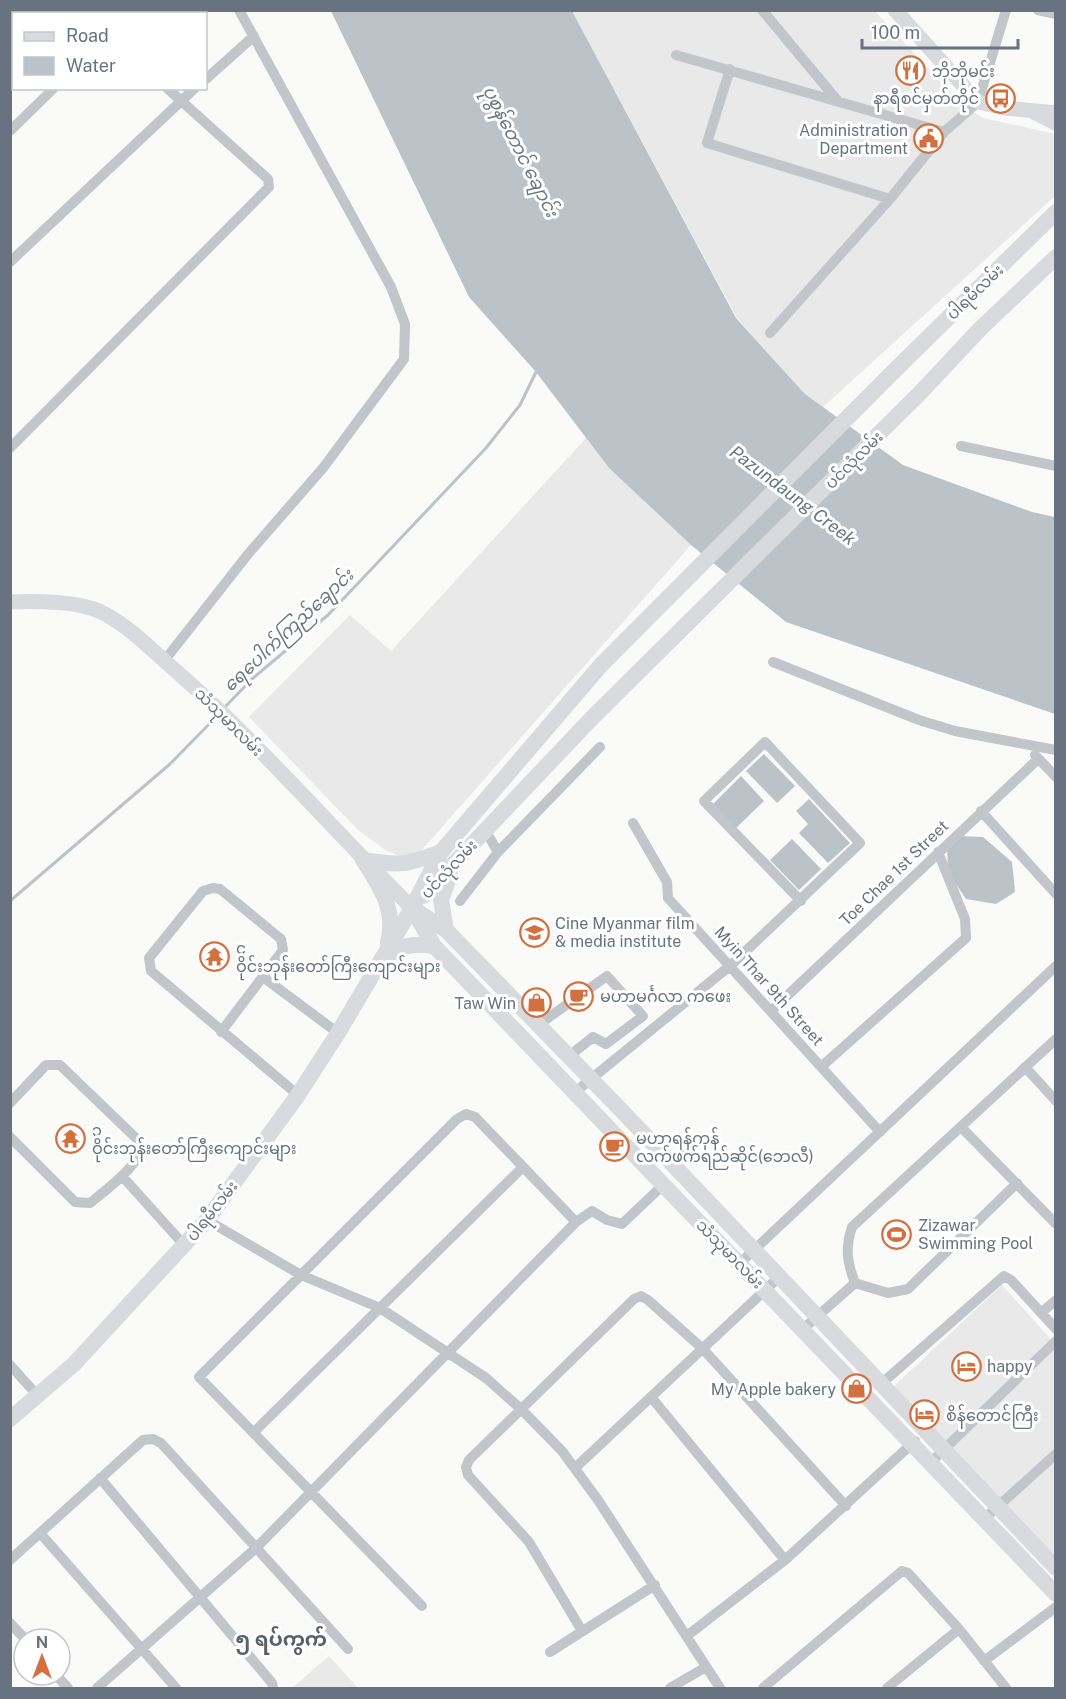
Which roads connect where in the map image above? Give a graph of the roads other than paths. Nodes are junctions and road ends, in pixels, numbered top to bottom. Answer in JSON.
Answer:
{"nodes":[{"id":1,"x":239,"y":10,"type":"edge"},
{"id":2,"x":762,"y":10,"type":"edge"},
{"id":3,"x":895,"y":10,"type":"edge"},
{"id":4,"x":1006,"y":10,"type":"edge"},
{"id":5,"x":1038,"y":10,"type":"edge"},
{"id":6,"x":1056,"y":14,"type":"edge"},
{"id":7,"x":254,"y":36,"type":"junction"},
{"id":8,"x":676,"y":55,"type":"dead end"},
{"id":9,"x":730,"y":69,"type":"junction"},
{"id":10,"x":207,"y":78,"type":"edge"},
{"id":11,"x":52,"y":90,"type":"edge"},
{"id":12,"x":169,"y":90,"type":"edge"},
{"id":13,"x":193,"y":90,"type":"edge"},
{"id":14,"x":837,"y":100,"type":"junction"},
{"id":15,"x":180,"y":102,"type":"junction"},
{"id":16,"x":978,"y":102,"type":"junction"},
{"id":17,"x":1035,"y":112,"type":"junction"},
{"id":18,"x":1056,"y":113,"type":"edge"},
{"id":19,"x":1056,"y":123,"type":"edge"},
{"id":20,"x":10,"y":131,"type":"edge"},
{"id":21,"x":944,"y":132,"type":"junction"},
{"id":22,"x":890,"y":199,"type":"junction"},
{"id":23,"x":1056,"y":212,"type":"edge"},
{"id":24,"x":1056,"y":244,"type":"edge"},
{"id":25,"x":1056,"y":257,"type":"edge"},
{"id":26,"x":10,"y":262,"type":"edge"},
{"id":27,"x":981,"y":328,"type":"junction"},
{"id":28,"x":770,"y":333,"type":"dead end"},
{"id":29,"x":894,"y":371,"type":"joint"},
{"id":30,"x":920,"y":393,"type":"joint"},
{"id":31,"x":961,"y":446,"type":"dead end"},
{"id":32,"x":10,"y":448,"type":"edge"},
{"id":33,"x":1056,"y":466,"type":"edge"},
{"id":34,"x":10,"y":602,"type":"edge"},
{"id":35,"x":164,"y":661,"type":"junction"},
{"id":36,"x":773,"y":662,"type":"dead end"},
{"id":37,"x":1025,"y":744,"type":"junction"},
{"id":38,"x":600,"y":747,"type":"dead end"},
{"id":39,"x":1056,"y":750,"type":"edge"},
{"id":40,"x":1038,"y":759,"type":"junction"},
{"id":41,"x":1056,"y":777,"type":"edge"},
{"id":42,"x":981,"y":811,"type":"junction"},
{"id":43,"x":633,"y":823,"type":"dead end"},
{"id":44,"x":485,"y":830,"type":"junction"},
{"id":45,"x":441,"y":852,"type":"junction"},
{"id":46,"x":498,"y":852,"type":"junction"},
{"id":47,"x":938,"y":852,"type":"junction"},
{"id":48,"x":363,"y":860,"type":"junction"},
{"id":49,"x":456,"y":863,"type":"junction"},
{"id":50,"x":1056,"y":894,"type":"edge"},
{"id":51,"x":460,"y":900,"type":"dead end"},
{"id":52,"x":801,"y":901,"type":"junction"},
{"id":53,"x":412,"y":908,"type":"junction"},
{"id":54,"x":446,"y":930,"type":"junction"},
{"id":55,"x":434,"y":946,"type":"junction"},
{"id":56,"x":382,"y":959,"type":"junction"},
{"id":57,"x":731,"y":965,"type":"junction"},
{"id":58,"x":1053,"y":972,"type":"edge"},
{"id":59,"x":263,"y":977,"type":"junction"},
{"id":60,"x":771,"y":1011,"type":"junction"},
{"id":61,"x":538,"y":1025,"type":"junction"},
{"id":62,"x":221,"y":1032,"type":"junction"},
{"id":63,"x":338,"y":1033,"type":"junction"},
{"id":64,"x":1056,"y":1039,"type":"edge"},
{"id":65,"x":568,"y":1057,"type":"junction"},
{"id":66,"x":821,"y":1067,"type":"junction"},
{"id":67,"x":1025,"y":1067,"type":"junction"},
{"id":68,"x":590,"y":1078,"type":"junction"},
{"id":69,"x":575,"y":1092,"type":"junction"},
{"id":70,"x":298,"y":1095,"type":"junction"},
{"id":71,"x":1056,"y":1101,"type":"edge"},
{"id":72,"x":10,"y":1102,"type":"edge"},
{"id":73,"x":962,"y":1128,"type":"junction"},
{"id":74,"x":880,"y":1132,"type":"junction"},
{"id":75,"x":10,"y":1137,"type":"edge"},
{"id":76,"x":656,"y":1147,"type":"junction"},
{"id":77,"x":641,"y":1162,"type":"junction"},
{"id":78,"x":523,"y":1167,"type":"junction"},
{"id":79,"x":122,"y":1176,"type":"junction"},
{"id":80,"x":1017,"y":1183,"type":"junction"},
{"id":81,"x":663,"y":1185,"type":"junction"},
{"id":82,"x":207,"y":1220,"type":"junction"},
{"id":83,"x":576,"y":1222,"type":"junction"},
{"id":84,"x":1056,"y":1224,"type":"edge"},
{"id":85,"x":185,"y":1246,"type":"junction"},
{"id":86,"x":753,"y":1250,"type":"junction"},
{"id":87,"x":739,"y":1264,"type":"junction"},
{"id":88,"x":301,"y":1275,"type":"junction"},
{"id":89,"x":779,"y":1277,"type":"junction"},
{"id":90,"x":855,"y":1282,"type":"junction"},
{"id":91,"x":765,"y":1290,"type":"junction"},
{"id":92,"x":1056,"y":1300,"type":"edge"},
{"id":93,"x":380,"y":1308,"type":"junction"},
{"id":94,"x":1041,"y":1313,"type":"junction"},
{"id":95,"x":816,"y":1317,"type":"junction"},
{"id":96,"x":803,"y":1329,"type":"junction"},
{"id":97,"x":1056,"y":1329,"type":"edge"},
{"id":98,"x":1056,"y":1341,"type":"edge"},
{"id":99,"x":703,"y":1349,"type":"junction"},
{"id":100,"x":449,"y":1352,"type":"junction"},
{"id":101,"x":10,"y":1365,"type":"edge"},
{"id":102,"x":880,"y":1384,"type":"junction"},
{"id":103,"x":38,"y":1396,"type":"junction"},
{"id":104,"x":651,"y":1397,"type":"junction"},
{"id":105,"x":522,"y":1410,"type":"junction"},
{"id":106,"x":10,"y":1419,"type":"edge"},
{"id":107,"x":926,"y":1431,"type":"junction"},
{"id":108,"x":254,"y":1432,"type":"junction"},
{"id":109,"x":912,"y":1444,"type":"junction"},
{"id":110,"x":943,"y":1449,"type":"junction"},
{"id":111,"x":930,"y":1462,"type":"junction"},
{"id":112,"x":1053,"y":1462,"type":"edge"},
{"id":113,"x":575,"y":1468,"type":"junction"},
{"id":114,"x":100,"y":1478,"type":"junction"},
{"id":115,"x":312,"y":1492,"type":"junction"},
{"id":116,"x":846,"y":1506,"type":"junction"},
{"id":117,"x":998,"y":1507,"type":"junction"},
{"id":118,"x":984,"y":1519,"type":"junction"},
{"id":119,"x":40,"y":1533,"type":"junction"},
{"id":120,"x":256,"y":1548,"type":"junction"},
{"id":121,"x":10,"y":1560,"type":"edge"},
{"id":122,"x":786,"y":1560,"type":"junction"},
{"id":123,"x":1054,"y":1564,"type":"edge"},
{"id":124,"x":1038,"y":1576,"type":"junction"},
{"id":125,"x":655,"y":1586,"type":"junction"},
{"id":126,"x":1056,"y":1594,"type":"edge"},
{"id":127,"x":201,"y":1597,"type":"junction"},
{"id":128,"x":422,"y":1606,"type":"dead end"},
{"id":129,"x":1056,"y":1607,"type":"edge"},
{"id":130,"x":959,"y":1629,"type":"junction"},
{"id":131,"x":582,"y":1631,"type":"junction"},
{"id":132,"x":688,"y":1635,"type":"junction"},
{"id":133,"x":143,"y":1648,"type":"junction"},
{"id":134,"x":348,"y":1649,"type":"dead end"},
{"id":135,"x":550,"y":1652,"type":"dead end"},
{"id":136,"x":984,"y":1661,"type":"junction"},
{"id":137,"x":706,"y":1667,"type":"junction"},
{"id":138,"x":97,"y":1689,"type":"edge"},
{"id":139,"x":176,"y":1689,"type":"edge"},
{"id":140,"x":273,"y":1689,"type":"edge"},
{"id":141,"x":670,"y":1689,"type":"edge"},
{"id":142,"x":720,"y":1689,"type":"edge"},
{"id":143,"x":763,"y":1689,"type":"edge"},
{"id":144,"x":887,"y":1689,"type":"edge"},
{"id":145,"x":1006,"y":1689,"type":"edge"}],
"edges":[{"from":1,"to":7,"type":"street"},
{"from":2,"to":14,"type":"street"},
{"from":3,"to":16,"type":"main road"},
{"from":4,"to":16,"type":"street"},
{"from":5,"to":6,"type":"street"},
{"from":7,"to":10,"type":"street"},
{"from":7,"to":35,"type":"street"},
{"from":8,"to":9,"type":"street"},
{"from":9,"to":14,"type":"street"},
{"from":9,"to":22,"type":"street"},
{"from":11,"to":20,"type":"street"},
{"from":12,"to":15,"type":"street"},
{"from":13,"to":15,"type":"street"},
{"from":14,"to":21,"type":"street"},
{"from":15,"to":26,"type":"street"},
{"from":15,"to":32,"type":"street"},
{"from":16,"to":17,"type":"main road"},
{"from":16,"to":21,"type":"street"},
{"from":17,"to":18,"type":"main road"},
{"from":17,"to":19,"type":"main road"},
{"from":21,"to":22,"type":"street"},
{"from":22,"to":28,"type":"street"},
{"from":23,"to":29,"type":"main road","name":"ပါရမီလမ်း"},
{"from":24,"to":27,"type":"main road"},
{"from":25,"to":27,"type":"main road"},
{"from":27,"to":30,"type":"main road","name":"ပါရမီလမ်း"},
{"from":29,"to":45,"type":"main road","name":"ပင်လုံလမ်း"},
{"from":30,"to":44,"type":"main road","name":"ပင်လုံလမ်း"},
{"from":31,"to":33,"type":"street"},
{"from":34,"to":35,"type":"main road","name":"သံသုမာလမ်း"},
{"from":35,"to":48,"type":"main road","name":"သံသုမာလမ်း"},
{"from":36,"to":37,"type":"street"},
{"from":37,"to":39,"type":"street"},
{"from":37,"to":40,"type":"street"},
{"from":38,"to":46,"type":"street"},
{"from":40,"to":41,"type":"street"},
{"from":40,"to":42,"type":"street","name":"Toe Chae 1st Street"},
{"from":42,"to":47,"type":"street","name":"Toe Chae 1st Street"},
{"from":42,"to":50,"type":"street"},
{"from":43,"to":57,"type":"street","name":"Myin Thar 9th Street"},
{"from":44,"to":46,"type":"street"},
{"from":44,"to":49,"type":"main road","name":"ပင်လုံလမ်း"},
{"from":45,"to":48,"type":"main road"},
{"from":45,"to":53,"type":"main road","name":"ပင်လုံလမ်း"},
{"from":46,"to":51,"type":"street"},
{"from":47,"to":60,"type":"street","name":"Toe Chae 1st Street"},
{"from":47,"to":66,"type":"street"},
{"from":48,"to":53,"type":"main road","name":"သံသုမာလမ်း"},
{"from":48,"to":56,"type":"main road"},
{"from":49,"to":53,"type":"main road","name":"ပင်လုံလမ်း"},
{"from":49,"to":54,"type":"main road"},
{"from":52,"to":52,"type":"street"},
{"from":52,"to":57,"type":"street"},
{"from":53,"to":54,"type":"main road","name":"သံသုမာလမ်း"},
{"from":53,"to":55,"type":"main road","name":"သံသုမာလမ်း"},
{"from":53,"to":56,"type":"main road","name":"ပါရမီလမ်း"},
{"from":54,"to":61,"type":"main road","name":"သံသုမာလမ်း"},
{"from":55,"to":56,"type":"main road"},
{"from":55,"to":69,"type":"main road","name":"သံသုမာလမ်း"},
{"from":56,"to":63,"type":"main road","name":"ပါရမီလမ်း"},
{"from":57,"to":60,"type":"street","name":"Myin Thar 9th Street"},
{"from":57,"to":68,"type":"street"},
{"from":58,"to":74,"type":"street"},
{"from":59,"to":62,"type":"street"},
{"from":59,"to":62,"type":"street"},
{"from":59,"to":63,"type":"street"},
{"from":60,"to":66,"type":"street","name":"Myin Thar 9th Street"},
{"from":61,"to":65,"type":"main road","name":"သံသုမာလမ်း"},
{"from":61,"to":65,"type":"street"},
{"from":62,"to":70,"type":"street"},
{"from":63,"to":70,"type":"main road","name":"ပါရမီလမ်း"},
{"from":64,"to":67,"type":"street"},
{"from":65,"to":68,"type":"main road","name":"သံသုမာလမ်း"},
{"from":66,"to":74,"type":"street","name":"Myin Thar 9th Street"},
{"from":67,"to":71,"type":"street"},
{"from":67,"to":73,"type":"street"},
{"from":68,"to":69,"type":"street"},
{"from":68,"to":76,"type":"main road","name":"သံသုမာလမ်း"},
{"from":69,"to":77,"type":"main road","name":"သံသုမာလမ်း"},
{"from":70,"to":82,"type":"main road","name":"ပါရမီလမ်း"},
{"from":72,"to":79,"type":"street"},
{"from":73,"to":80,"type":"street"},
{"from":73,"to":90,"type":"street"},
{"from":74,"to":86,"type":"street"},
{"from":75,"to":79,"type":"street"},
{"from":76,"to":77,"type":"main road"},
{"from":76,"to":86,"type":"main road","name":"သံသုမာလမ်း"},
{"from":77,"to":81,"type":"main road","name":"သံသုမာလမ်း"},
{"from":78,"to":83,"type":"street"},
{"from":78,"to":88,"type":"street"},
{"from":78,"to":93,"type":"street"},
{"from":79,"to":85,"type":"street"},
{"from":80,"to":84,"type":"street"},
{"from":80,"to":90,"type":"street"},
{"from":81,"to":83,"type":"street"},
{"from":81,"to":87,"type":"main road","name":"သံသုမာလမ်း"},
{"from":82,"to":85,"type":"main road","name":"ပါရမီလမ်း"},
{"from":82,"to":88,"type":"street"},
{"from":83,"to":100,"type":"street"},
{"from":85,"to":103,"type":"main road","name":"ပါရမီလမ်း"},
{"from":86,"to":87,"type":"street"},
{"from":86,"to":89,"type":"main road","name":"သံသုမာလမ်း"},
{"from":87,"to":91,"type":"main road","name":"သံသုမာလမ်း"},
{"from":88,"to":93,"type":"street"},
{"from":88,"to":108,"type":"street"},
{"from":89,"to":91,"type":"street"},
{"from":89,"to":95,"type":"main road","name":"သံသုမာလမ်း"},
{"from":90,"to":95,"type":"street"},
{"from":91,"to":96,"type":"main road","name":"သံသုမာလမ်း"},
{"from":91,"to":99,"type":"street"},
{"from":92,"to":94,"type":"street"},
{"from":93,"to":100,"type":"street"},
{"from":93,"to":108,"type":"street"},
{"from":94,"to":97,"type":"street"},
{"from":94,"to":102,"type":"street"},
{"from":95,"to":96,"type":"street"},
{"from":95,"to":102,"type":"main road","name":"သံသုမာလမ်း"},
{"from":96,"to":109,"type":"main road","name":"သံသုမာလမ်း"},
{"from":98,"to":110,"type":"street"},
{"from":99,"to":104,"type":"street"},
{"from":99,"to":105,"type":"street"},
{"from":99,"to":116,"type":"street"},
{"from":100,"to":105,"type":"street"},
{"from":100,"to":115,"type":"street"},
{"from":101,"to":103,"type":"street"},
{"from":102,"to":107,"type":"main road","name":"သံသုမာလမ်း"},
{"from":103,"to":106,"type":"main road","name":"ပါရမီလမ်း"},
{"from":104,"to":113,"type":"street"},
{"from":104,"to":122,"type":"street"},
{"from":105,"to":113,"type":"street"},
{"from":105,"to":131,"type":"street"},
{"from":107,"to":109,"type":"street"},
{"from":107,"to":110,"type":"main road","name":"သံသုမာလမ်း"},
{"from":108,"to":115,"type":"street"},
{"from":109,"to":111,"type":"main road","name":"သံသုမာလမ်း"},
{"from":109,"to":116,"type":"street"},
{"from":110,"to":111,"type":"street"},
{"from":110,"to":117,"type":"main road","name":"သံသုမာလမ်း"},
{"from":111,"to":118,"type":"main road","name":"သံသုမာလမ်း"},
{"from":112,"to":117,"type":"street"},
{"from":113,"to":125,"type":"street"},
{"from":114,"to":119,"type":"street"},
{"from":114,"to":120,"type":"street"},
{"from":114,"to":127,"type":"street"},
{"from":115,"to":120,"type":"street"},
{"from":115,"to":128,"type":"street"},
{"from":116,"to":122,"type":"street"},
{"from":117,"to":118,"type":"street"},
{"from":117,"to":123,"type":"main road","name":"သံသုမာလမ်း"},
{"from":118,"to":124,"type":"main road","name":"သံသုမာလမ်း"},
{"from":119,"to":121,"type":"street"},
{"from":119,"to":133,"type":"street"},
{"from":120,"to":127,"type":"street"},
{"from":120,"to":134,"type":"street"},
{"from":122,"to":132,"type":"street"},
{"from":123,"to":124,"type":"street"},
{"from":124,"to":126,"type":"main road","name":"သံသုမာလမ်း"},
{"from":125,"to":131,"type":"street"},
{"from":125,"to":132,"type":"street"},
{"from":127,"to":133,"type":"street"},
{"from":127,"to":140,"type":"street"},
{"from":129,"to":136,"type":"street"},
{"from":130,"to":136,"type":"street"},
{"from":130,"to":143,"type":"street"},
{"from":130,"to":144,"type":"street"},
{"from":131,"to":135,"type":"street"},
{"from":132,"to":137,"type":"street"},
{"from":133,"to":138,"type":"street"},
{"from":133,"to":139,"type":"street"},
{"from":136,"to":145,"type":"street"},
{"from":137,"to":141,"type":"street"},
{"from":137,"to":142,"type":"street"}]}
